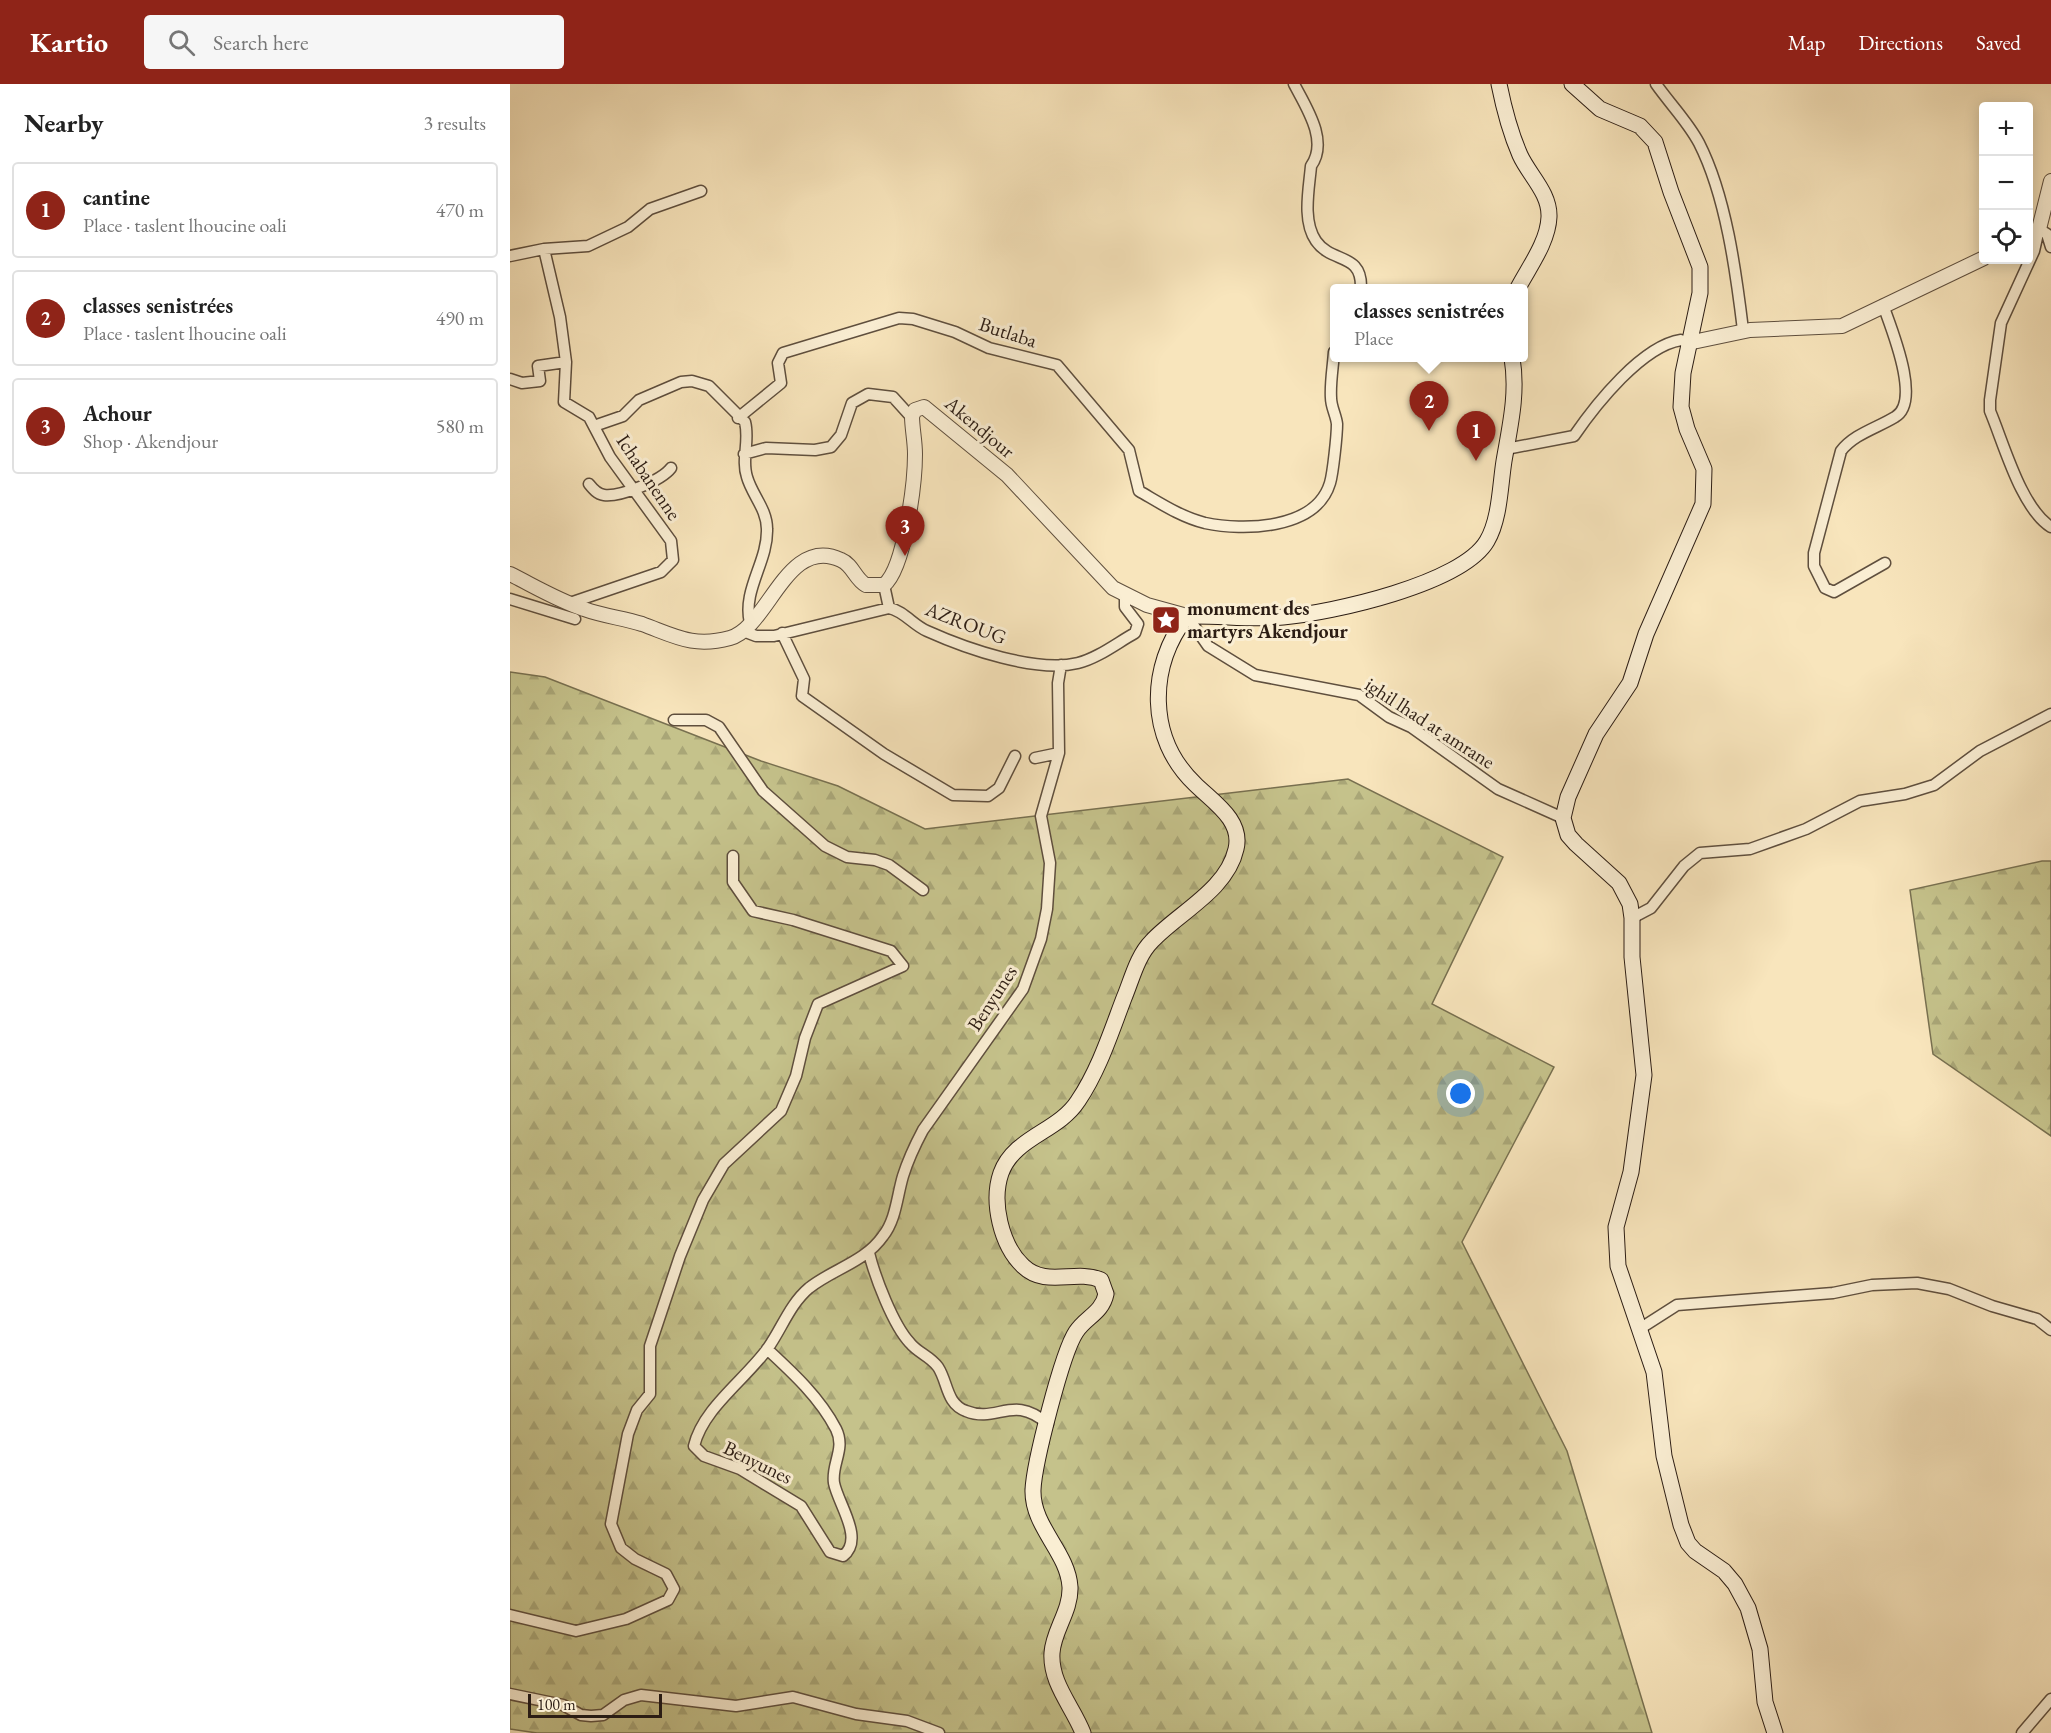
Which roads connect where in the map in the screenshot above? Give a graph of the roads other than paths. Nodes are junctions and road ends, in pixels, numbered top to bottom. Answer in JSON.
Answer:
{"nodes":[{"id":1,"x":1294,"y":84,"type":"edge"},
{"id":2,"x":1499,"y":84,"type":"edge"},
{"id":3,"x":1572,"y":84,"type":"edge"},
{"id":4,"x":1656,"y":84,"type":"edge"},
{"id":5,"x":2051,"y":181,"type":"edge"},
{"id":6,"x":701,"y":191,"type":"dead end"},
{"id":7,"x":2034,"y":232,"type":"edge"},
{"id":8,"x":2051,"y":247,"type":"edge"},
{"id":9,"x":544,"y":249,"type":"junction"},
{"id":10,"x":510,"y":256,"type":"edge"},
{"id":11,"x":1979,"y":260,"type":"edge"},
{"id":12,"x":1360,"y":284,"type":"edge"},
{"id":13,"x":1520,"y":284,"type":"edge"},
{"id":14,"x":1883,"y":305,"type":"junction"},
{"id":15,"x":1743,"y":330,"type":"junction"},
{"id":16,"x":1688,"y":344,"type":"junction"},
{"id":17,"x":566,"y":362,"type":"junction"},
{"id":18,"x":1334,"y":362,"type":"edge"},
{"id":19,"x":1513,"y":362,"type":"edge"},
{"id":20,"x":510,"y":379,"type":"edge"},
{"id":21,"x":738,"y":418,"type":"junction"},
{"id":22,"x":912,"y":418,"type":"junction"},
{"id":23,"x":594,"y":426,"type":"junction"},
{"id":24,"x":1506,"y":449,"type":"junction"},
{"id":25,"x":744,"y":454,"type":"junction"},
{"id":26,"x":671,"y":468,"type":"dead end"},
{"id":27,"x":589,"y":484,"type":"dead end"},
{"id":28,"x":632,"y":488,"type":"junction"},
{"id":29,"x":2051,"y":528,"type":"edge"},
{"id":30,"x":1885,"y":563,"type":"dead end"},
{"id":31,"x":510,"y":574,"type":"edge"},
{"id":32,"x":884,"y":585,"type":"junction"},
{"id":33,"x":1125,"y":596,"type":"junction"},
{"id":34,"x":510,"y":599,"type":"edge"},
{"id":35,"x":570,"y":603,"type":"junction"},
{"id":36,"x":889,"y":608,"type":"junction"},
{"id":37,"x":1187,"y":616,"type":"junction"},
{"id":38,"x":575,"y":619,"type":"dead end"},
{"id":39,"x":747,"y":627,"type":"junction"},
{"id":40,"x":782,"y":633,"type":"junction"},
{"id":41,"x":1061,"y":665,"type":"junction"},
{"id":42,"x":2051,"y":714,"type":"edge"},
{"id":43,"x":674,"y":720,"type":"dead end"},
{"id":44,"x":1059,"y":753,"type":"junction"},
{"id":45,"x":1015,"y":756,"type":"dead end"},
{"id":46,"x":1035,"y":758,"type":"dead end"},
{"id":47,"x":1563,"y":818,"type":"junction"},
{"id":48,"x":734,"y":856,"type":"dead end"},
{"id":49,"x":923,"y":890,"type":"dead end"},
{"id":50,"x":1632,"y":918,"type":"junction"},
{"id":51,"x":868,"y":1252,"type":"junction"},
{"id":52,"x":1641,"y":1328,"type":"junction"},
{"id":53,"x":2051,"y":1330,"type":"edge"},
{"id":54,"x":767,"y":1349,"type":"junction"},
{"id":55,"x":1047,"y":1424,"type":"junction"},
{"id":56,"x":510,"y":1615,"type":"edge"},
{"id":57,"x":510,"y":1694,"type":"edge"},
{"id":58,"x":2051,"y":1699,"type":"edge"},
{"id":59,"x":939,"y":1733,"type":"edge"},
{"id":60,"x":1083,"y":1733,"type":"edge"},
{"id":61,"x":1775,"y":1733,"type":"edge"},
{"id":62,"x":2022,"y":1733,"type":"edge"}],
"edges":[{"from":1,"to":12,"type":"street"},
{"from":2,"to":13,"type":"main road"},
{"from":3,"to":16,"type":"main road"},
{"from":4,"to":15,"type":"street"},
{"from":5,"to":7,"type":"street"},
{"from":6,"to":9,"type":"street"},
{"from":7,"to":8,"type":"street"},
{"from":7,"to":29,"type":"street"},
{"from":9,"to":10,"type":"street"},
{"from":9,"to":17,"type":"street","name":"Ichabanenne"},
{"from":11,"to":14,"type":"street"},
{"from":14,"to":15,"type":"street"},
{"from":14,"to":30,"type":"street"},
{"from":15,"to":16,"type":"street"},
{"from":16,"to":24,"type":"street"},
{"from":16,"to":47,"type":"main road"},
{"from":17,"to":20,"type":"street"},
{"from":17,"to":23,"type":"street","name":"Ichabanenne"},
{"from":18,"to":21,"type":"street","name":"Butlaba"},
{"from":19,"to":24,"type":"main road"},
{"from":21,"to":23,"type":"street"},
{"from":21,"to":25,"type":"street"},
{"from":22,"to":25,"type":"street"},
{"from":22,"to":32,"type":"street"},
{"from":22,"to":33,"type":"street","name":"Akendjour"},
{"from":23,"to":28,"type":"street","name":"Ichabanenne"},
{"from":24,"to":37,"type":"main road"},
{"from":25,"to":39,"type":"street"},
{"from":26,"to":28,"type":"street"},
{"from":27,"to":28,"type":"street"},
{"from":28,"to":35,"type":"street","name":"Ichabanenne"},
{"from":31,"to":35,"type":"street"},
{"from":32,"to":36,"type":"street"},
{"from":32,"to":39,"type":"street"},
{"from":33,"to":37,"type":"street","name":"Akendjour"},
{"from":33,"to":41,"type":"street","name":"AZROUG"},
{"from":34,"to":38,"type":"street"},
{"from":35,"to":39,"type":"street"},
{"from":36,"to":40,"type":"street"},
{"from":36,"to":41,"type":"street","name":"AZROUG"},
{"from":37,"to":47,"type":"street","name":"ighil lhad at amrane"},
{"from":37,"to":55,"type":"main road"},
{"from":39,"to":40,"type":"street"},
{"from":40,"to":45,"type":"street"},
{"from":41,"to":44,"type":"street","name":"Benyunes"},
{"from":42,"to":50,"type":"street"},
{"from":43,"to":49,"type":"street"},
{"from":44,"to":46,"type":"street"},
{"from":44,"to":51,"type":"street","name":"Benyunes"},
{"from":47,"to":50,"type":"main road"},
{"from":48,"to":56,"type":"street"},
{"from":50,"to":52,"type":"main road"},
{"from":51,"to":54,"type":"street","name":"Benyunes"},
{"from":51,"to":55,"type":"street"},
{"from":52,"to":53,"type":"street"},
{"from":52,"to":61,"type":"main road"},
{"from":54,"to":54,"type":"street","name":"Benyunes"},
{"from":55,"to":60,"type":"main road"},
{"from":57,"to":59,"type":"street"},
{"from":58,"to":62,"type":"street"}]}
